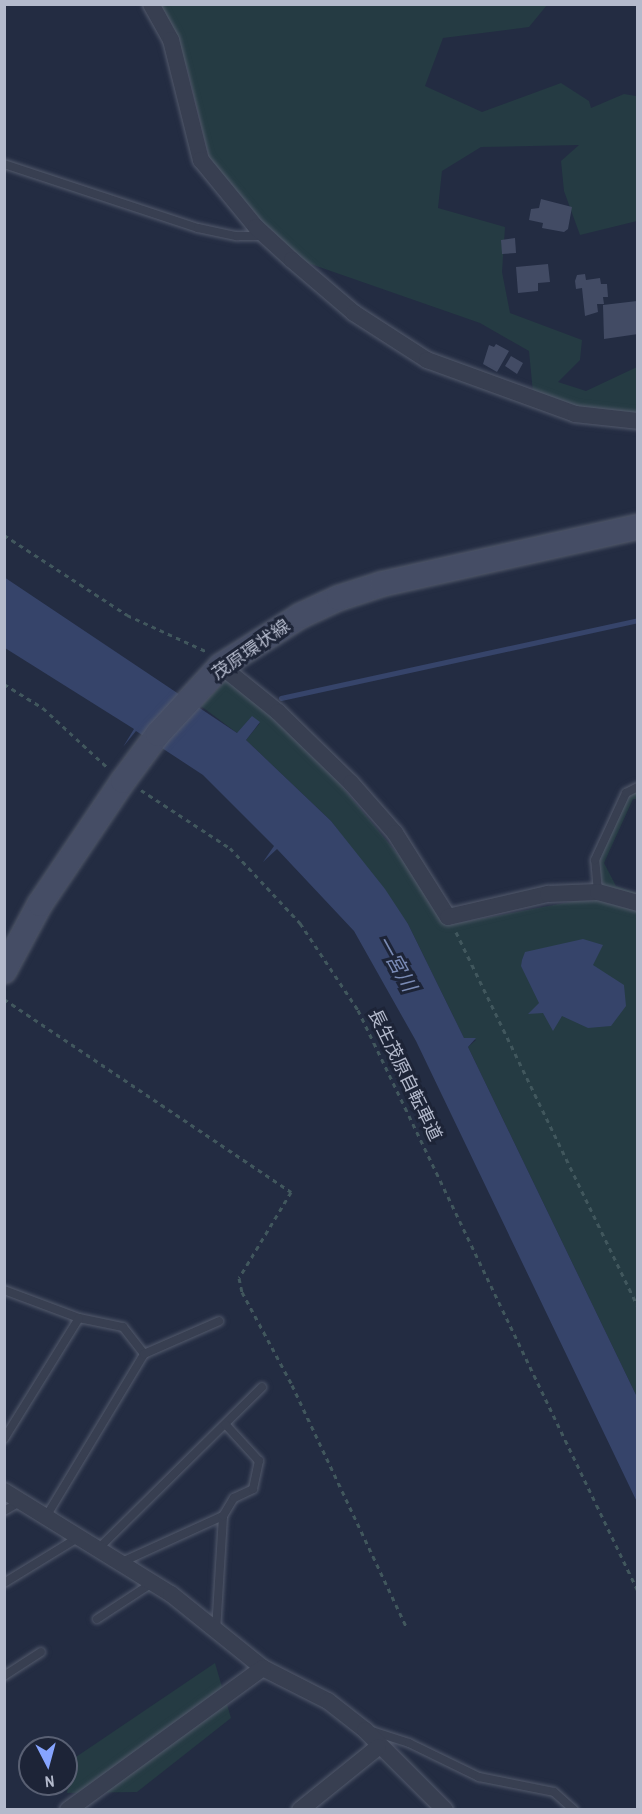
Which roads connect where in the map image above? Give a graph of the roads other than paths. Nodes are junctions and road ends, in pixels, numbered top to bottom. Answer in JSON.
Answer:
{"nodes":[{"id":1,"x":151,"y":4,"type":"edge"},
{"id":2,"x":4,"y":164,"type":"edge"},
{"id":3,"x":265,"y":236,"type":"junction"},
{"id":4,"x":638,"y":421,"type":"edge"},
{"id":5,"x":638,"y":527,"type":"edge"},
{"id":6,"x":221,"y":666,"type":"junction"},
{"id":7,"x":638,"y":787,"type":"edge"},
{"id":8,"x":598,"y":892,"type":"junction"},
{"id":9,"x":638,"y":903,"type":"edge"},
{"id":10,"x":4,"y":971,"type":"edge"},
{"id":11,"x":4,"y":1290,"type":"edge"},
{"id":12,"x":79,"y":1318,"type":"junction"},
{"id":13,"x":219,"y":1321,"type":"dead end"},
{"id":14,"x":144,"y":1354,"type":"junction"},
{"id":15,"x":261,"y":1387,"type":"dead end"},
{"id":16,"x":226,"y":1425,"type":"junction"},
{"id":17,"x":4,"y":1439,"type":"edge"},
{"id":18,"x":4,"y":1491,"type":"edge"},
{"id":19,"x":21,"y":1500,"type":"junction"},
{"id":20,"x":4,"y":1511,"type":"edge"},
{"id":21,"x":47,"y":1515,"type":"junction"},
{"id":22,"x":223,"y":1516,"type":"junction"},
{"id":23,"x":80,"y":1537,"type":"junction"},
{"id":24,"x":99,"y":1548,"type":"junction"},
{"id":25,"x":121,"y":1563,"type":"junction"},
{"id":26,"x":4,"y":1583,"type":"edge"},
{"id":27,"x":152,"y":1583,"type":"junction"},
{"id":28,"x":97,"y":1619,"type":"dead end"},
{"id":29,"x":216,"y":1633,"type":"junction"},
{"id":30,"x":41,"y":1652,"type":"dead end"},
{"id":31,"x":263,"y":1668,"type":"junction"},
{"id":32,"x":4,"y":1676,"type":"edge"},
{"id":33,"x":365,"y":1730,"type":"junction"},
{"id":34,"x":378,"y":1747,"type":"junction"},
{"id":35,"x":71,"y":1809,"type":"edge"},
{"id":36,"x":300,"y":1809,"type":"edge"},
{"id":37,"x":445,"y":1809,"type":"edge"},
{"id":38,"x":574,"y":1809,"type":"edge"}],
"edges":[{"from":1,"to":3,"type":"street"},
{"from":2,"to":3,"type":"lane"},
{"from":3,"to":4,"type":"street"},
{"from":5,"to":6,"type":"main road","name":"茂原環状線"},
{"from":6,"to":8,"type":"street"},
{"from":6,"to":10,"type":"main road","name":"茂原環状線"},
{"from":7,"to":8,"type":"lane"},
{"from":8,"to":9,"type":"street"},
{"from":11,"to":12,"type":"lane"},
{"from":12,"to":14,"type":"lane"},
{"from":12,"to":17,"type":"lane"},
{"from":13,"to":14,"type":"lane"},
{"from":14,"to":21,"type":"lane"},
{"from":15,"to":16,"type":"lane"},
{"from":16,"to":22,"type":"lane"},
{"from":16,"to":24,"type":"lane"},
{"from":18,"to":19,"type":"street"},
{"from":19,"to":20,"type":"lane"},
{"from":19,"to":21,"type":"street"},
{"from":21,"to":23,"type":"street"},
{"from":22,"to":25,"type":"lane"},
{"from":22,"to":29,"type":"lane"},
{"from":23,"to":24,"type":"street"},
{"from":23,"to":26,"type":"lane"},
{"from":24,"to":25,"type":"street"},
{"from":25,"to":27,"type":"street"},
{"from":27,"to":28,"type":"lane"},
{"from":27,"to":29,"type":"street"},
{"from":29,"to":31,"type":"street"},
{"from":30,"to":32,"type":"lane"},
{"from":31,"to":33,"type":"street"},
{"from":31,"to":35,"type":"street"},
{"from":33,"to":34,"type":"street"},
{"from":33,"to":38,"type":"lane"},
{"from":34,"to":36,"type":"street"},
{"from":34,"to":37,"type":"street"}]}
